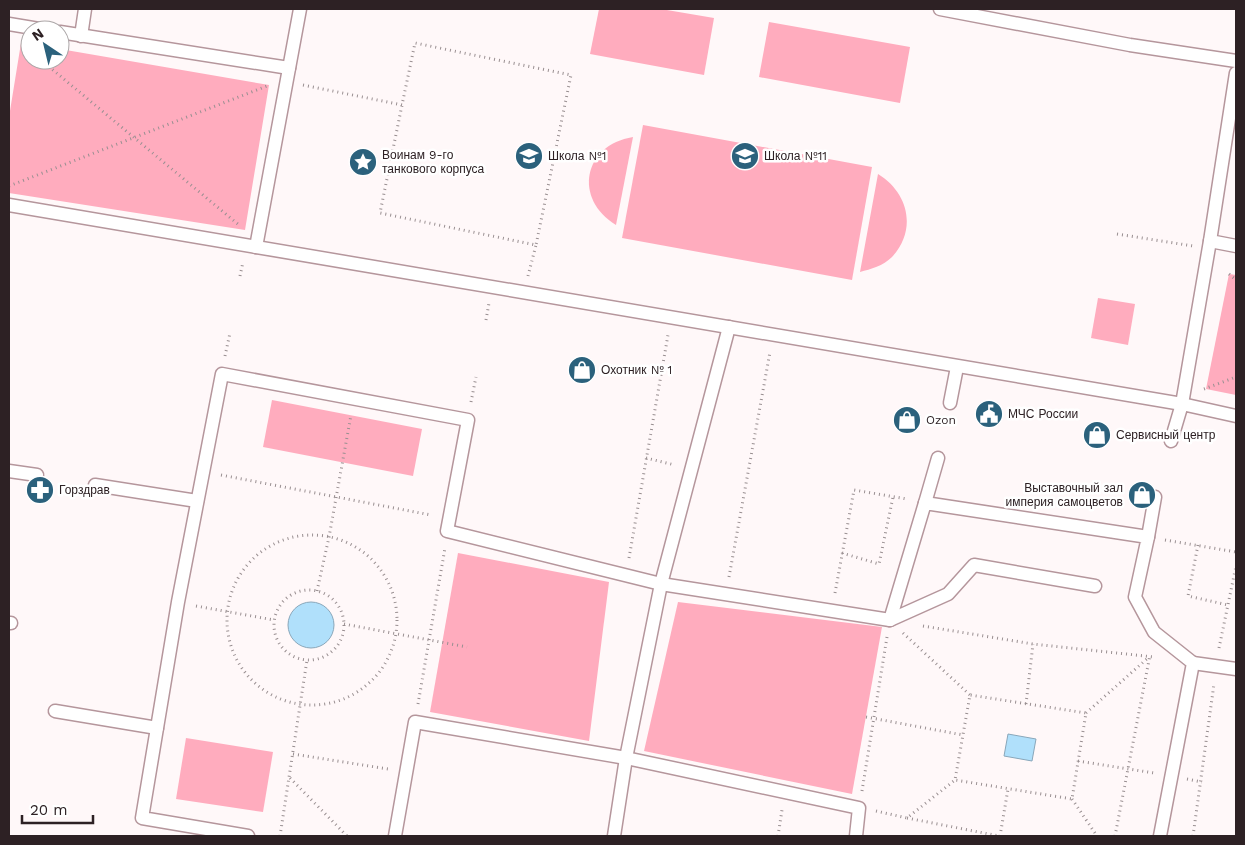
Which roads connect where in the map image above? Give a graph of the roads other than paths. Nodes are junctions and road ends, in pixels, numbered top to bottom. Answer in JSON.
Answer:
{"nodes":[{"id":1,"x":85,"y":9,"type":"edge"},
{"id":2,"x":300,"y":9,"type":"edge"},
{"id":3,"x":940,"y":9,"type":"edge"},
{"id":4,"x":70,"y":34,"type":"edge"},
{"id":5,"x":81,"y":36,"type":"junction"},
{"id":6,"x":1236,"y":61,"type":"edge"},
{"id":7,"x":289,"y":68,"type":"junction"},
{"id":8,"x":1236,"y":73,"type":"edge"},
{"id":9,"x":9,"y":205,"type":"edge"},
{"id":10,"x":257,"y":241,"type":"junction"},
{"id":11,"x":1205,"y":244,"type":"junction"},
{"id":12,"x":1236,"y":246,"type":"edge"},
{"id":13,"x":729,"y":327,"type":"junction"},
{"id":14,"x":957,"y":368,"type":"junction"},
{"id":15,"x":950,"y":403,"type":"dead end"},
{"id":16,"x":1182,"y":404,"type":"junction"},
{"id":17,"x":1236,"y":416,"type":"edge"},
{"id":18,"x":1171,"y":441,"type":"dead end"},
{"id":19,"x":938,"y":458,"type":"dead end"},
{"id":20,"x":9,"y":471,"type":"edge"},
{"id":21,"x":37,"y":475,"type":"dead end"},
{"id":22,"x":95,"y":485,"type":"dead end"},
{"id":23,"x":1155,"y":497,"type":"dead end"},
{"id":24,"x":197,"y":501,"type":"junction"},
{"id":25,"x":925,"y":502,"type":"junction"},
{"id":26,"x":1148,"y":537,"type":"junction"},
{"id":27,"x":661,"y":584,"type":"junction"},
{"id":28,"x":1095,"y":586,"type":"dead end"},
{"id":29,"x":890,"y":620,"type":"junction"},
{"id":30,"x":1192,"y":663,"type":"junction"},
{"id":31,"x":1236,"y":669,"type":"edge"},
{"id":32,"x":55,"y":711,"type":"dead end"},
{"id":33,"x":157,"y":728,"type":"junction"},
{"id":34,"x":626,"y":758,"type":"junction"},
{"id":35,"x":248,"y":836,"type":"edge"},
{"id":36,"x":395,"y":836,"type":"edge"},
{"id":37,"x":614,"y":836,"type":"edge"},
{"id":38,"x":856,"y":836,"type":"edge"},
{"id":39,"x":1160,"y":836,"type":"edge"}],
"edges":[{"from":1,"to":5,"type":"lane"},
{"from":2,"to":7,"type":"lane"},
{"from":3,"to":6,"type":"lane"},
{"from":4,"to":5,"type":"lane"},
{"from":5,"to":7,"type":"lane"},
{"from":7,"to":10,"type":"lane"},
{"from":8,"to":11,"type":"lane"},
{"from":9,"to":10,"type":"lane"},
{"from":10,"to":13,"type":"lane"},
{"from":11,"to":12,"type":"lane"},
{"from":11,"to":16,"type":"lane"},
{"from":13,"to":14,"type":"lane"},
{"from":13,"to":27,"type":"lane"},
{"from":14,"to":15,"type":"lane"},
{"from":14,"to":16,"type":"lane"},
{"from":16,"to":17,"type":"lane"},
{"from":16,"to":18,"type":"lane"},
{"from":19,"to":25,"type":"lane"},
{"from":20,"to":21,"type":"lane"},
{"from":22,"to":24,"type":"lane"},
{"from":23,"to":26,"type":"lane"},
{"from":24,"to":27,"type":"lane"},
{"from":24,"to":33,"type":"lane"},
{"from":25,"to":26,"type":"lane"},
{"from":25,"to":29,"type":"lane"},
{"from":26,"to":30,"type":"lane"},
{"from":27,"to":29,"type":"lane"},
{"from":27,"to":34,"type":"lane"},
{"from":28,"to":29,"type":"lane"},
{"from":30,"to":31,"type":"lane"},
{"from":30,"to":39,"type":"lane"},
{"from":32,"to":33,"type":"lane"},
{"from":33,"to":35,"type":"lane"},
{"from":34,"to":36,"type":"lane"},
{"from":34,"to":37,"type":"lane"},
{"from":34,"to":38,"type":"lane"}]}
